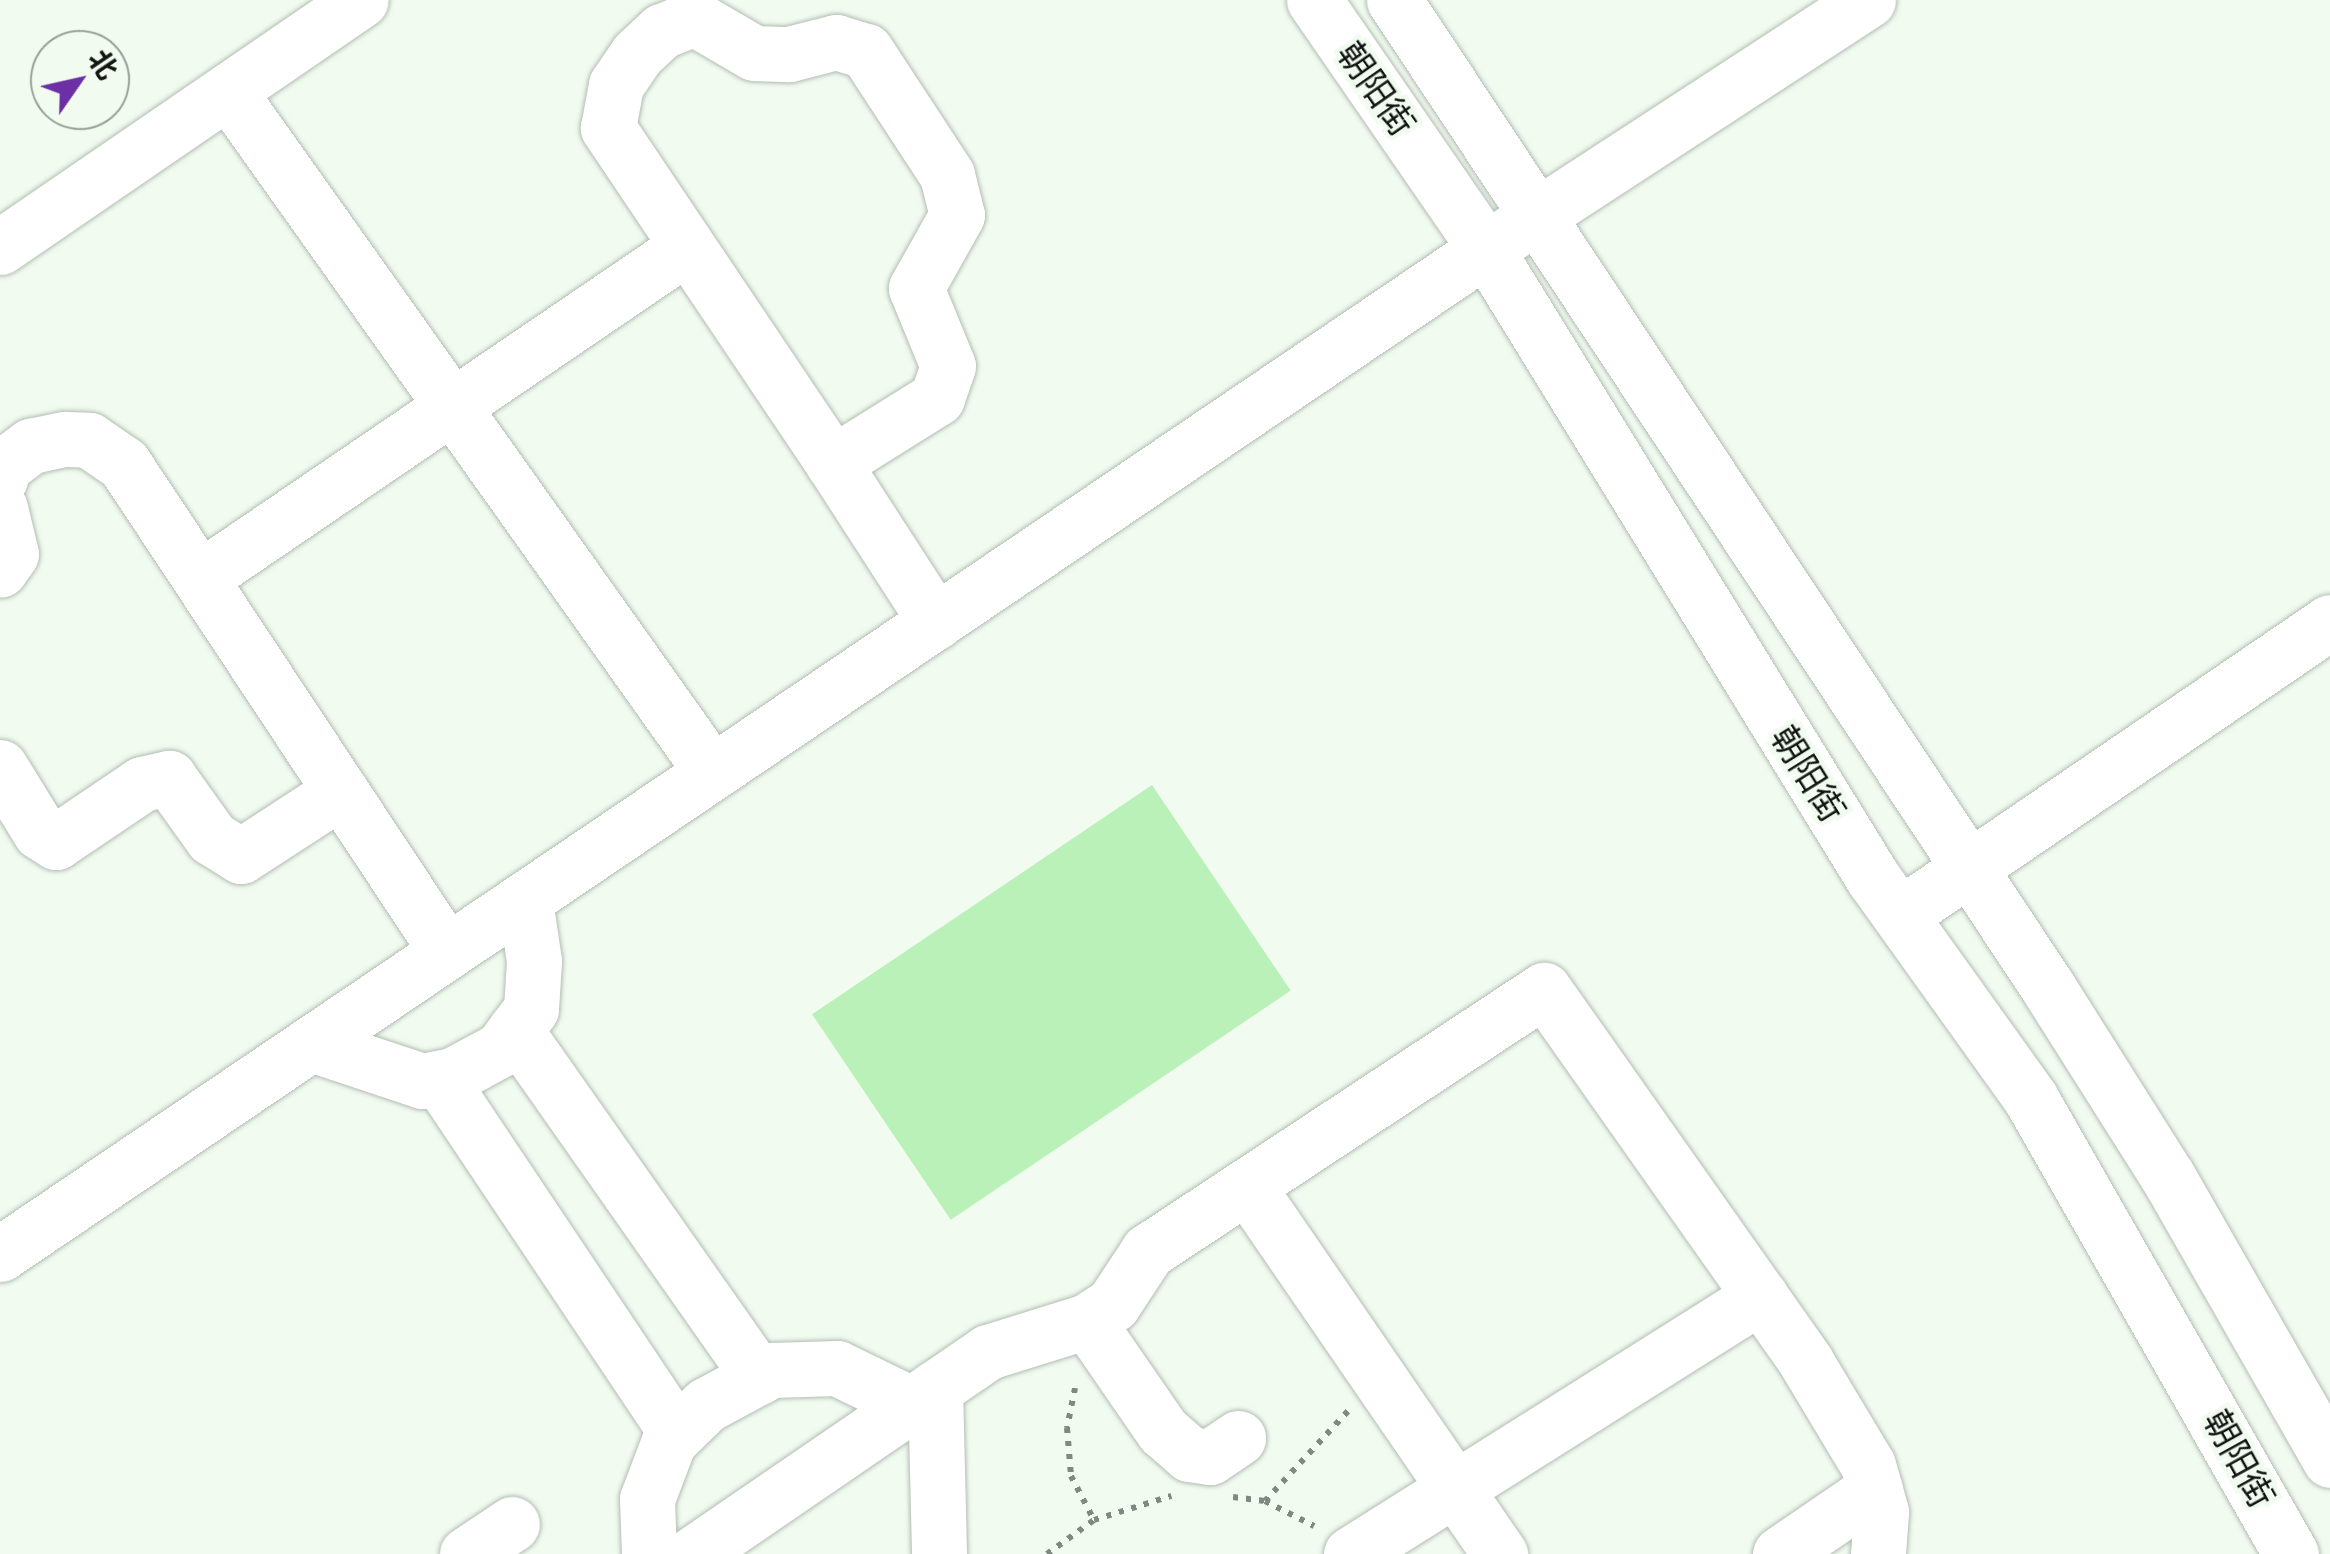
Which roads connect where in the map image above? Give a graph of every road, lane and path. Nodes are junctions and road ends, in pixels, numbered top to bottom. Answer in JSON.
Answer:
{"nodes":[{"id":1,"x":361,"y":0,"type":"edge"},
{"id":2,"x":1314,"y":0,"type":"edge"},
{"id":3,"x":1394,"y":0,"type":"edge"},
{"id":4,"x":1868,"y":0,"type":"edge"},
{"id":5,"x":228,"y":91,"type":"junction"},
{"id":6,"x":1541,"y":214,"type":"junction"},
{"id":7,"x":0,"y":247,"type":"edge"},
{"id":8,"x":685,"y":248,"type":"junction"},
{"id":9,"x":1486,"y":249,"type":"junction"},
{"id":10,"x":451,"y":406,"type":"junction"},
{"id":11,"x":832,"y":463,"type":"junction"},
{"id":12,"x":0,"y":479,"type":"edge"},
{"id":13,"x":0,"y":508,"type":"edge"},
{"id":14,"x":0,"y":570,"type":"edge"},
{"id":15,"x":200,"y":578,"type":"junction"},
{"id":16,"x":936,"y":622,"type":"junction"},
{"id":17,"x":2330,"y":622,"type":"edge"},
{"id":18,"x":0,"y":767,"type":"edge"},
{"id":19,"x":712,"y":772,"type":"junction"},
{"id":20,"x":341,"y":791,"type":"junction"},
{"id":21,"x":1969,"y":869,"type":"junction"},
{"id":22,"x":525,"y":900,"type":"junction"},
{"id":23,"x":1900,"y":916,"type":"junction"},
{"id":24,"x":448,"y":952,"type":"junction"},
{"id":25,"x":515,"y":1030,"type":"junction"},
{"id":26,"x":311,"y":1044,"type":"junction"},
{"id":27,"x":439,"y":1078,"type":"junction"},
{"id":28,"x":1247,"y":1186,"type":"junction"},
{"id":29,"x":0,"y":1254,"type":"edge"},
{"id":30,"x":1760,"y":1296,"type":"junction"},
{"id":31,"x":1087,"y":1321,"type":"junction"},
{"id":32,"x":759,"y":1377,"type":"junction"},
{"id":33,"x":1379,"y":1378,"type":"junction"},
{"id":34,"x":923,"y":1396,"type":"junction"},
{"id":35,"x":2300,"y":1408,"type":"junction"},
{"id":36,"x":678,"y":1433,"type":"junction"},
{"id":37,"x":1238,"y":1438,"type":"dead end"},
{"id":38,"x":2231,"y":1445,"type":"junction"},
{"id":39,"x":2330,"y":1460,"type":"edge"},
{"id":40,"x":1454,"y":1486,"type":"junction"},
{"id":41,"x":1875,"y":1488,"type":"junction"},
{"id":42,"x":1187,"y":1492,"type":"dead end"},
{"id":43,"x":1226,"y":1496,"type":"dead end"},
{"id":44,"x":1265,"y":1501,"type":"junction"},
{"id":45,"x":1094,"y":1520,"type":"junction"},
{"id":46,"x":512,"y":1524,"type":"dead end"},
{"id":47,"x":714,"y":1548,"type":"edge"},
{"id":48,"x":1355,"y":1551,"type":"edge"},
{"id":49,"x":467,"y":1554,"type":"edge"},
{"id":50,"x":649,"y":1554,"type":"edge"},
{"id":51,"x":938,"y":1554,"type":"edge"},
{"id":52,"x":1047,"y":1554,"type":"edge"},
{"id":53,"x":1500,"y":1554,"type":"edge"},
{"id":54,"x":1780,"y":1554,"type":"edge"},
{"id":55,"x":1878,"y":1554,"type":"edge"},
{"id":56,"x":2291,"y":1554,"type":"edge"}],
"edges":[{"from":1,"to":5,"type":"street"},
{"from":2,"to":9,"type":"street","name":"朝阳街"},
{"from":3,"to":6,"type":"street","name":"朝阳街"},
{"from":4,"to":6,"type":"street"},
{"from":5,"to":7,"type":"street"},
{"from":5,"to":10,"type":"street"},
{"from":6,"to":9,"type":"street"},
{"from":6,"to":21,"type":"street","name":"朝阳街"},
{"from":8,"to":10,"type":"street"},
{"from":8,"to":11,"type":"street"},
{"from":8,"to":11,"type":"street"},
{"from":9,"to":16,"type":"street"},
{"from":9,"to":23,"type":"street","name":"朝阳街"},
{"from":10,"to":15,"type":"street"},
{"from":10,"to":19,"type":"street"},
{"from":11,"to":16,"type":"street"},
{"from":12,"to":15,"type":"street"},
{"from":13,"to":14,"type":"street"},
{"from":15,"to":20,"type":"street"},
{"from":16,"to":19,"type":"street"},
{"from":17,"to":21,"type":"street"},
{"from":18,"to":20,"type":"street"},
{"from":19,"to":22,"type":"street"},
{"from":20,"to":24,"type":"street"},
{"from":21,"to":23,"type":"street"},
{"from":21,"to":35,"type":"street","name":"朝阳街"},
{"from":22,"to":24,"type":"street"},
{"from":22,"to":25,"type":"street"},
{"from":23,"to":38,"type":"street","name":"朝阳街"},
{"from":24,"to":26,"type":"street"},
{"from":25,"to":27,"type":"street"},
{"from":25,"to":32,"type":"street"},
{"from":26,"to":27,"type":"street"},
{"from":26,"to":29,"type":"street"},
{"from":27,"to":36,"type":"street"},
{"from":28,"to":30,"type":"street"},
{"from":28,"to":31,"type":"street"},
{"from":28,"to":33,"type":"street"},
{"from":30,"to":40,"type":"street"},
{"from":30,"to":41,"type":"street"},
{"from":31,"to":34,"type":"street"},
{"from":31,"to":37,"type":"street"},
{"from":31,"to":45,"type":"path"},
{"from":32,"to":34,"type":"street"},
{"from":32,"to":36,"type":"street"},
{"from":33,"to":40,"type":"street"},
{"from":33,"to":44,"type":"path"},
{"from":34,"to":47,"type":"street"},
{"from":34,"to":51,"type":"street"},
{"from":35,"to":38,"type":"street"},
{"from":35,"to":39,"type":"street","name":"朝阳街"},
{"from":36,"to":50,"type":"street"},
{"from":38,"to":56,"type":"street","name":"朝阳街"},
{"from":40,"to":48,"type":"street"},
{"from":40,"to":53,"type":"street"},
{"from":41,"to":54,"type":"street"},
{"from":41,"to":55,"type":"street"},
{"from":42,"to":45,"type":"path"},
{"from":43,"to":44,"type":"path"},
{"from":44,"to":48,"type":"path"},
{"from":45,"to":52,"type":"path"},
{"from":46,"to":49,"type":"street"}]}
